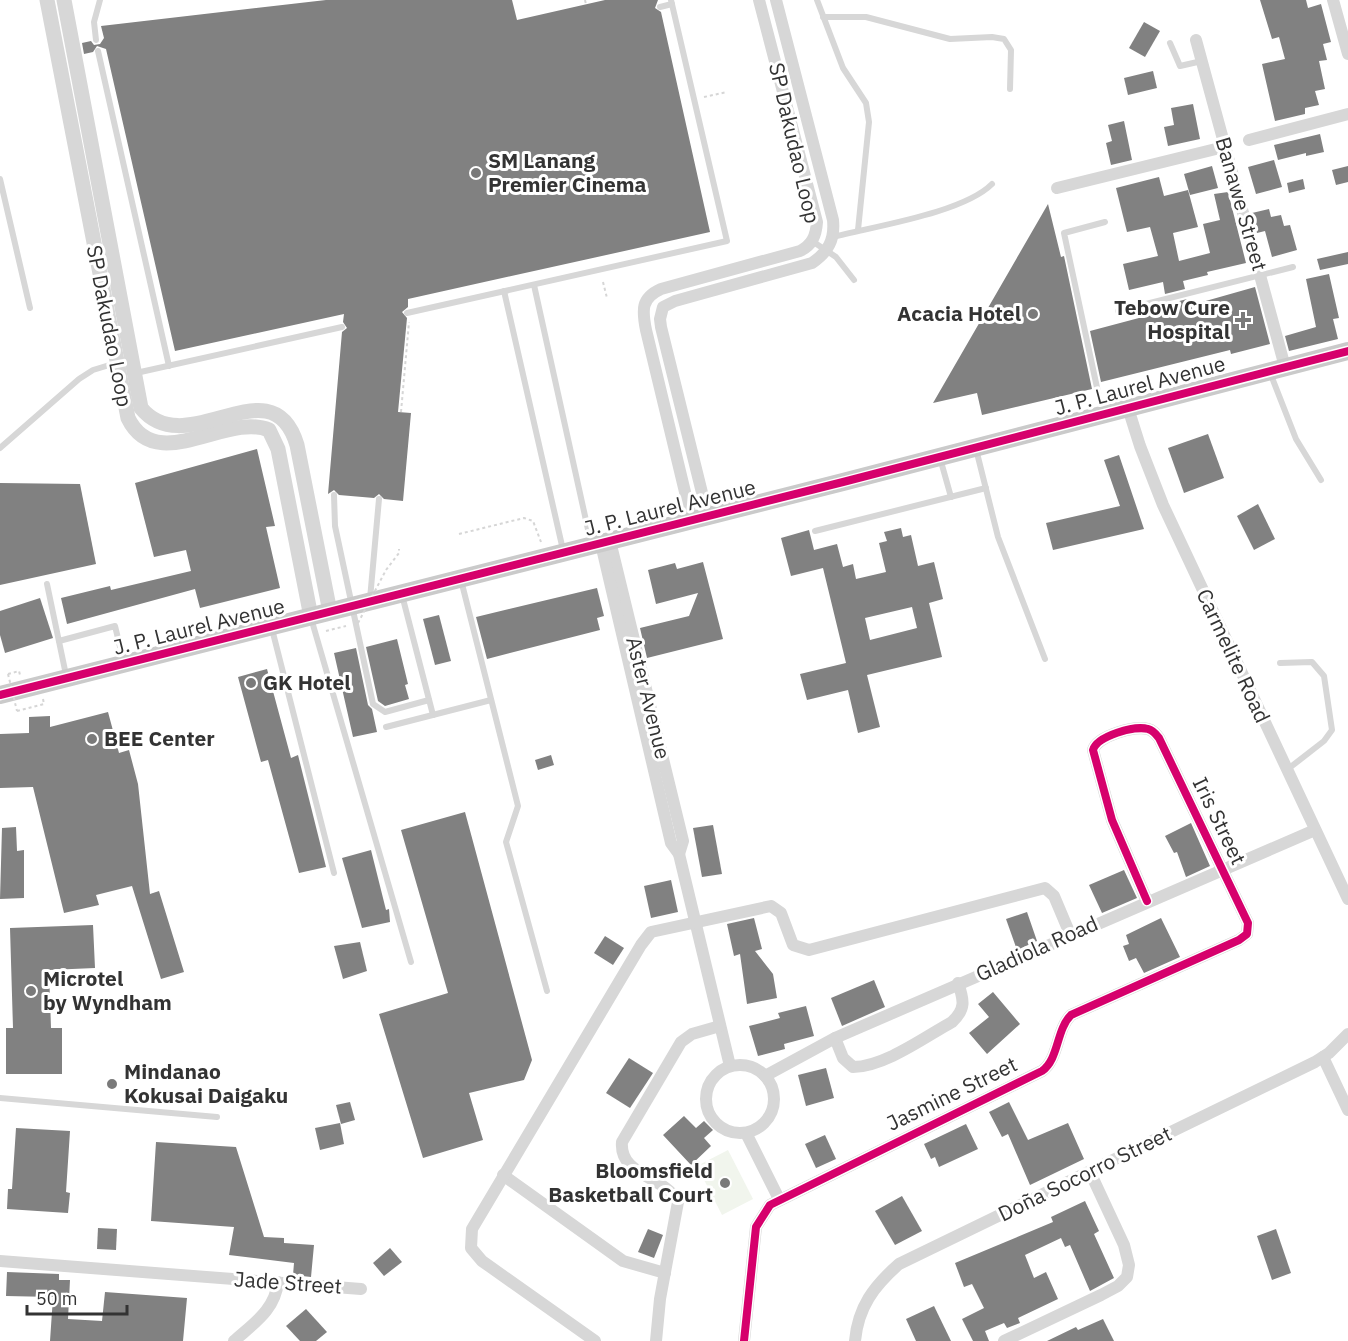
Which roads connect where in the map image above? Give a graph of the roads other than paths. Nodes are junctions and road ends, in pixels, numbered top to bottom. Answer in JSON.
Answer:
{"nodes":[{"id":1,"x":47,"y":0,"type":"edge"},
{"id":2,"x":64,"y":0,"type":"edge"},
{"id":3,"x":100,"y":0,"type":"edge"},
{"id":4,"x":759,"y":0,"type":"edge"},
{"id":5,"x":776,"y":0,"type":"edge"},
{"id":6,"x":817,"y":0,"type":"edge"},
{"id":7,"x":1333,"y":0,"type":"edge"},
{"id":8,"x":672,"y":2,"type":"edge"},
{"id":9,"x":660,"y":7,"type":"dead end"},
{"id":10,"x":823,"y":17,"type":"junction"},
{"id":11,"x":96,"y":40,"type":"dead end"},
{"id":12,"x":1196,"y":40,"type":"dead end"},
{"id":13,"x":1170,"y":43,"type":"dead end"},
{"id":14,"x":98,"y":51,"type":"dead end"},
{"id":15,"x":1348,"y":54,"type":"edge"},
{"id":16,"x":1202,"y":61,"type":"junction"},
{"id":17,"x":1010,"y":89,"type":"dead end"},
{"id":18,"x":85,"y":113,"type":"junction"},
{"id":19,"x":1348,"y":114,"type":"edge"},
{"id":20,"x":69,"y":116,"type":"junction"},
{"id":21,"x":808,"y":124,"type":"junction"},
{"id":22,"x":792,"y":128,"type":"junction"},
{"id":23,"x":1249,"y":140,"type":"dead end"},
{"id":24,"x":1224,"y":147,"type":"junction"},
{"id":25,"x":0,"y":179,"type":"edge"},
{"id":26,"x":992,"y":184,"type":"dead end"},
{"id":27,"x":1058,"y":189,"type":"dead end"},
{"id":28,"x":1105,"y":222,"type":"dead end"},
{"id":29,"x":106,"y":226,"type":"junction"},
{"id":30,"x":90,"y":229,"type":"junction"},
{"id":31,"x":858,"y":230,"type":"junction"},
{"id":32,"x":833,"y":237,"type":"junction"},
{"id":33,"x":812,"y":241,"type":"junction"},
{"id":34,"x":827,"y":250,"type":"junction"},
{"id":35,"x":1293,"y":267,"type":"dead end"},
{"id":36,"x":1260,"y":275,"type":"junction"},
{"id":37,"x":854,"y":280,"type":"dead end"},
{"id":38,"x":534,"y":285,"type":"junction"},
{"id":39,"x":504,"y":291,"type":"junction"},
{"id":40,"x":30,"y":308,"type":"dead end"},
{"id":41,"x":1118,"y":311,"type":"dead end"},
{"id":42,"x":409,"y":312,"type":"road end"},
{"id":43,"x":342,"y":327,"type":"dead end"},
{"id":44,"x":1348,"y":351,"type":"edge"},
{"id":45,"x":169,"y":366,"type":"junction"},
{"id":46,"x":132,"y":367,"type":"junction"},
{"id":47,"x":1277,"y":369,"type":"junction"},
{"id":48,"x":117,"y":371,"type":"junction"},
{"id":49,"x":680,"y":401,"type":"junction"},
{"id":50,"x":664,"y":404,"type":"junction"},
{"id":51,"x":1128,"y":408,"type":"junction"},
{"id":52,"x":279,"y":415,"type":"junction"},
{"id":53,"x":1103,"y":415,"type":"junction"},
{"id":54,"x":269,"y":430,"type":"junction"},
{"id":55,"x":0,"y":448,"type":"edge"},
{"id":56,"x":976,"y":448,"type":"junction"},
{"id":57,"x":940,"y":457,"type":"junction"},
{"id":58,"x":1321,"y":480,"type":"dead end"},
{"id":59,"x":986,"y":488,"type":"junction"},
{"id":60,"x":334,"y":495,"type":"dead end"},
{"id":61,"x":951,"y":497,"type":"junction"},
{"id":62,"x":379,"y":499,"type":"dead end"},
{"id":63,"x":700,"y":519,"type":"junction"},
{"id":64,"x":815,"y":531,"type":"dead end"},
{"id":65,"x":601,"y":544,"type":"junction"},
{"id":66,"x":563,"y":553,"type":"junction"},
{"id":67,"x":461,"y":579,"type":"junction"},
{"id":68,"x":47,"y":584,"type":"dead end"},
{"id":69,"x":402,"y":594,"type":"junction"},
{"id":70,"x":360,"y":611,"type":"junction"},
{"id":71,"x":334,"y":620,"type":"junction"},
{"id":72,"x":313,"y":625,"type":"junction"},
{"id":73,"x":272,"y":627,"type":"junction"},
{"id":74,"x":59,"y":641,"type":"junction"},
{"id":75,"x":1045,"y":658,"type":"dead end"},
{"id":76,"x":124,"y":663,"type":"junction"},
{"id":77,"x":1281,"y":663,"type":"dead end"},
{"id":78,"x":67,"y":678,"type":"junction"},
{"id":79,"x":0,"y":695,"type":"edge"},
{"id":80,"x":429,"y":700,"type":"junction"},
{"id":81,"x":491,"y":700,"type":"junction"},
{"id":82,"x":433,"y":715,"type":"junction"},
{"id":83,"x":386,"y":727,"type":"dead end"},
{"id":84,"x":1286,"y":770,"type":"junction"},
{"id":85,"x":1315,"y":830,"type":"junction"},
{"id":86,"x":1222,"y":869,"type":"junction"},
{"id":87,"x":334,"y":873,"type":"dead end"},
{"id":88,"x":1348,"y":899,"type":"edge"},
{"id":89,"x":1147,"y":902,"type":"junction"},
{"id":90,"x":694,"y":921,"type":"junction"},
{"id":91,"x":1248,"y":930,"type":"joint"},
{"id":92,"x":1070,"y":934,"type":"junction"},
{"id":93,"x":411,"y":962,"type":"dead end"},
{"id":94,"x":958,"y":983,"type":"junction"},
{"id":95,"x":547,"y":991,"type":"dead end"},
{"id":96,"x":720,"y":1026,"type":"junction"},
{"id":97,"x":1348,"y":1034,"type":"edge"},
{"id":98,"x":835,"y":1038,"type":"junction"},
{"id":99,"x":1323,"y":1057,"type":"junction"},
{"id":100,"x":730,"y":1066,"type":"junction"},
{"id":101,"x":765,"y":1076,"type":"junction"},
{"id":102,"x":0,"y":1098,"type":"edge"},
{"id":103,"x":1348,"y":1110,"type":"edge"},
{"id":104,"x":217,"y":1117,"type":"dead end"},
{"id":105,"x":746,"y":1133,"type":"junction"},
{"id":106,"x":1090,"y":1172,"type":"junction"},
{"id":107,"x":503,"y":1175,"type":"junction"},
{"id":108,"x":779,"y":1199,"type":"junction"},
{"id":109,"x":0,"y":1261,"type":"edge"},
{"id":110,"x":665,"y":1273,"type":"junction"},
{"id":111,"x":278,"y":1282,"type":"junction"},
{"id":112,"x":361,"y":1289,"type":"dead end"},
{"id":113,"x":234,"y":1341,"type":"edge"},
{"id":114,"x":595,"y":1341,"type":"edge"},
{"id":115,"x":656,"y":1341,"type":"edge"},
{"id":116,"x":744,"y":1341,"type":"edge"},
{"id":117,"x":855,"y":1341,"type":"edge"},
{"id":118,"x":1004,"y":1341,"type":"edge"}],
"edges":[{"from":1,"to":20,"type":"street","name":"SP Dakudao Loop"},
{"from":2,"to":18,"type":"street","name":"SP Dakudao Loop"},
{"from":3,"to":11,"type":"lane"},
{"from":4,"to":22,"type":"street","name":"SP Dakudao Loop"},
{"from":5,"to":21,"type":"street","name":"SP Dakudao Loop"},
{"from":6,"to":10,"type":"lane"},
{"from":7,"to":15,"type":"street"},
{"from":8,"to":9,"type":"lane"},
{"from":8,"to":38,"type":"lane"},
{"from":10,"to":17,"type":"lane"},
{"from":10,"to":31,"type":"lane"},
{"from":12,"to":16,"type":"street","name":"Banawe Street"},
{"from":13,"to":16,"type":"lane"},
{"from":14,"to":45,"type":"lane"},
{"from":16,"to":24,"type":"street","name":"Banawe Street"},
{"from":18,"to":20,"type":"street"},
{"from":18,"to":29,"type":"street","name":"SP Dakudao Loop"},
{"from":19,"to":23,"type":"street"},
{"from":20,"to":30,"type":"street","name":"SP Dakudao Loop"},
{"from":21,"to":22,"type":"street"},
{"from":21,"to":32,"type":"street","name":"SP Dakudao Loop"},
{"from":22,"to":33,"type":"street","name":"SP Dakudao Loop"},
{"from":24,"to":27,"type":"street"},
{"from":24,"to":36,"type":"street","name":"Banawe Street"},
{"from":25,"to":40,"type":"lane"},
{"from":26,"to":31,"type":"lane"},
{"from":28,"to":53,"type":"lane"},
{"from":29,"to":30,"type":"street"},
{"from":29,"to":46,"type":"street","name":"SP Dakudao Loop"},
{"from":30,"to":48,"type":"street","name":"SP Dakudao Loop"},
{"from":31,"to":32,"type":"lane"},
{"from":32,"to":34,"type":"street","name":"SP Dakudao Loop"},
{"from":33,"to":34,"type":"lane"},
{"from":33,"to":50,"type":"street","name":"SP Dakudao Loop"},
{"from":34,"to":37,"type":"lane"},
{"from":34,"to":49,"type":"street","name":"SP Dakudao Loop"},
{"from":35,"to":36,"type":"lane"},
{"from":36,"to":41,"type":"lane"},
{"from":36,"to":47,"type":"street","name":"Banawe Street"},
{"from":38,"to":39,"type":"lane"},
{"from":38,"to":65,"type":"lane"},
{"from":39,"to":42,"type":"lane"},
{"from":39,"to":66,"type":"lane"},
{"from":43,"to":45,"type":"lane"},
{"from":44,"to":47,"type":"main road","name":"J. P. Laurel Avenue"},
{"from":45,"to":46,"type":"lane"},
{"from":46,"to":48,"type":"lane"},
{"from":46,"to":48,"type":"lane"},
{"from":46,"to":52,"type":"street","name":"SP Dakudao Loop"},
{"from":47,"to":51,"type":"main road","name":"J. P. Laurel Avenue"},
{"from":47,"to":58,"type":"lane"},
{"from":48,"to":54,"type":"street","name":"SP Dakudao Loop"},
{"from":48,"to":55,"type":"lane"},
{"from":49,"to":50,"type":"street"},
{"from":49,"to":63,"type":"street","name":"SP Dakudao Loop"},
{"from":50,"to":63,"type":"street","name":"SP Dakudao Loop"},
{"from":51,"to":53,"type":"main road","name":"J. P. Laurel Avenue"},
{"from":51,"to":84,"type":"street","name":"Carmelite Road"},
{"from":52,"to":54,"type":"street"},
{"from":52,"to":71,"type":"street"},
{"from":53,"to":56,"type":"main road","name":"J. P. Laurel Avenue"},
{"from":54,"to":72,"type":"street"},
{"from":56,"to":57,"type":"main road","name":"J. P. Laurel Avenue"},
{"from":56,"to":59,"type":"lane"},
{"from":57,"to":61,"type":"lane"},
{"from":57,"to":63,"type":"main road","name":"J. P. Laurel Avenue"},
{"from":59,"to":61,"type":"lane"},
{"from":59,"to":75,"type":"lane"},
{"from":60,"to":70,"type":"lane"},
{"from":61,"to":64,"type":"lane"},
{"from":62,"to":70,"type":"lane"},
{"from":63,"to":65,"type":"main road","name":"J. P. Laurel Avenue"},
{"from":65,"to":66,"type":"main road","name":"J. P. Laurel Avenue"},
{"from":65,"to":90,"type":"street","name":"Aster Avenue"},
{"from":66,"to":67,"type":"main road","name":"J. P. Laurel Avenue"},
{"from":67,"to":69,"type":"main road","name":"J. P. Laurel Avenue"},
{"from":67,"to":81,"type":"lane"},
{"from":68,"to":74,"type":"lane"},
{"from":69,"to":70,"type":"main road","name":"J. P. Laurel Avenue"},
{"from":69,"to":80,"type":"lane"},
{"from":70,"to":71,"type":"main road","name":"J. P. Laurel Avenue"},
{"from":70,"to":80,"type":"lane"},
{"from":71,"to":72,"type":"main road","name":"J. P. Laurel Avenue"},
{"from":72,"to":73,"type":"main road","name":"J. P. Laurel Avenue"},
{"from":72,"to":93,"type":"lane"},
{"from":73,"to":76,"type":"main road","name":"J. P. Laurel Avenue"},
{"from":73,"to":87,"type":"lane"},
{"from":74,"to":76,"type":"lane"},
{"from":74,"to":78,"type":"lane"},
{"from":76,"to":78,"type":"main road","name":"J. P. Laurel Avenue"},
{"from":77,"to":84,"type":"lane"},
{"from":78,"to":79,"type":"main road","name":"J. P. Laurel Avenue"},
{"from":80,"to":82,"type":"lane"},
{"from":81,"to":82,"type":"lane"},
{"from":81,"to":95,"type":"lane"},
{"from":82,"to":83,"type":"lane"},
{"from":84,"to":85,"type":"street","name":"Carmelite Road"},
{"from":85,"to":86,"type":"street","name":"Gladiola Road"},
{"from":85,"to":88,"type":"street","name":"Carmelite Road"},
{"from":86,"to":89,"type":"street","name":"Gladiola Road"},
{"from":86,"to":89,"type":"street","name":"Iris Street"},
{"from":86,"to":91,"type":"street","name":"Iris Street"},
{"from":89,"to":92,"type":"street","name":"Gladiola Road"},
{"from":90,"to":92,"type":"street"},
{"from":90,"to":96,"type":"street","name":"Aster Avenue"},
{"from":90,"to":107,"type":"street"},
{"from":91,"to":108,"type":"street","name":"Jasmine Street"},
{"from":92,"to":94,"type":"street","name":"Gladiola Road"},
{"from":94,"to":98,"type":"street","name":"Gladiola Road"},
{"from":94,"to":98,"type":"street"},
{"from":96,"to":100,"type":"street","name":"Aster Avenue"},
{"from":96,"to":110,"type":"street"},
{"from":97,"to":99,"type":"street","name":"Doña Socorro Street"},
{"from":98,"to":101,"type":"street","name":"Gladiola Road"},
{"from":99,"to":103,"type":"street"},
{"from":99,"to":106,"type":"street","name":"Doña Socorro Street"},
{"from":100,"to":101,"type":"street"},
{"from":100,"to":105,"type":"street"},
{"from":101,"to":105,"type":"street"},
{"from":102,"to":104,"type":"lane"},
{"from":105,"to":108,"type":"street"},
{"from":106,"to":117,"type":"street","name":"Doña Socorro Street"},
{"from":106,"to":118,"type":"street"},
{"from":107,"to":110,"type":"street"},
{"from":107,"to":114,"type":"street"},
{"from":108,"to":116,"type":"street","name":"Jasmine Street"},
{"from":109,"to":111,"type":"street","name":"Jade Street"},
{"from":110,"to":115,"type":"street"},
{"from":111,"to":112,"type":"street","name":"Jade Street"},
{"from":111,"to":113,"type":"street"}]}
